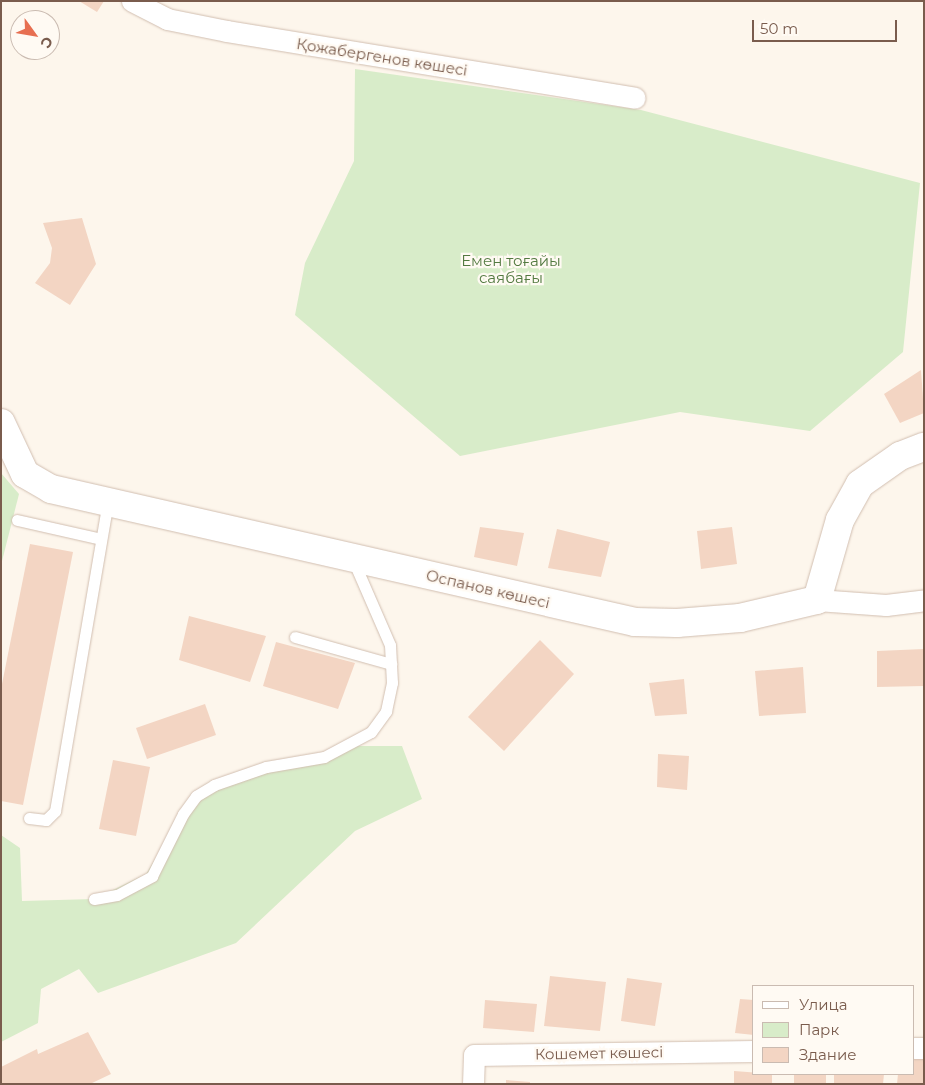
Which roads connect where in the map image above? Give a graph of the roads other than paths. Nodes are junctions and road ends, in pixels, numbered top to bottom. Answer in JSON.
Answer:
{"nodes":[{"id":1,"x":132,"y":1,"type":"edge"},
{"id":2,"x":635,"y":98,"type":"dead end"},
{"id":3,"x":1,"y":423,"type":"edge"},
{"id":4,"x":924,"y":447,"type":"edge"},
{"id":5,"x":108,"y":502,"type":"junction"},
{"id":6,"x":17,"y":520,"type":"dead end"},
{"id":7,"x":101,"y":539,"type":"junction"},
{"id":8,"x":352,"y":558,"type":"junction"},
{"id":9,"x":817,"y":600,"type":"junction"},
{"id":10,"x":924,"y":600,"type":"edge"},
{"id":11,"x":295,"y":637,"type":"dead end"},
{"id":12,"x":391,"y":664,"type":"junction"},
{"id":13,"x":29,"y":818,"type":"dead end"},
{"id":14,"x":94,"y":899,"type":"dead end"},
{"id":15,"x":752,"y":1050,"type":"edge"},
{"id":16,"x":473,"y":1084,"type":"edge"}],
"edges":[{"from":1,"to":2,"type":"street","name":"Қожабергенов көшесі"},
{"from":3,"to":5,"type":"street","name":"Оспанов көшесі"},
{"from":4,"to":9,"type":"street"},
{"from":5,"to":7,"type":"lane"},
{"from":5,"to":8,"type":"street","name":"Оспанов көшесі"},
{"from":6,"to":7,"type":"lane"},
{"from":7,"to":13,"type":"lane"},
{"from":8,"to":9,"type":"street","name":"Оспанов көшесі"},
{"from":8,"to":12,"type":"lane"},
{"from":9,"to":10,"type":"street"},
{"from":11,"to":12,"type":"lane"},
{"from":12,"to":14,"type":"lane"},
{"from":15,"to":16,"type":"street","name":"Кошемет көшесі"}]}
